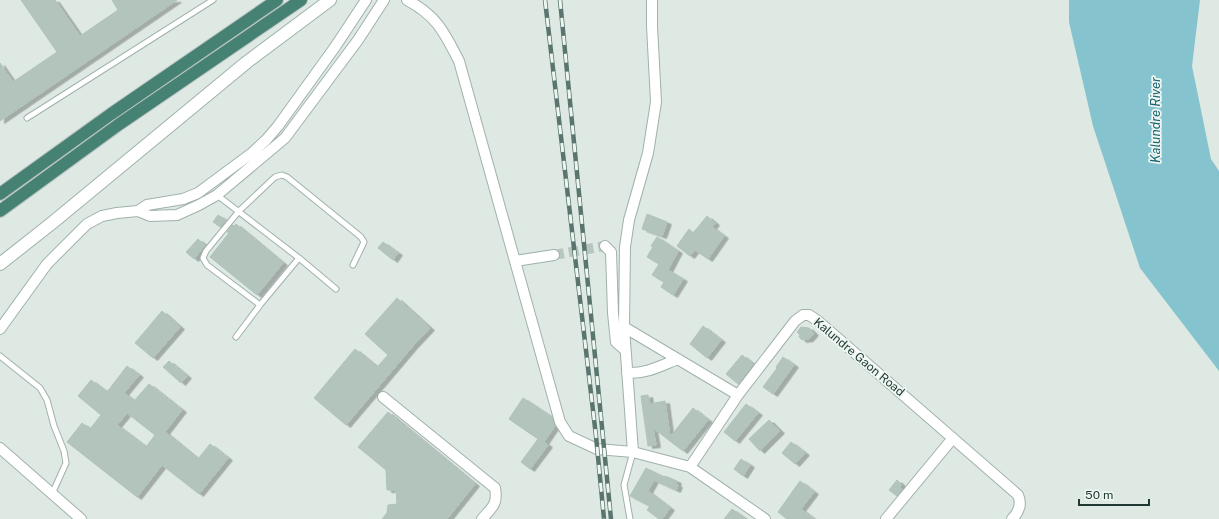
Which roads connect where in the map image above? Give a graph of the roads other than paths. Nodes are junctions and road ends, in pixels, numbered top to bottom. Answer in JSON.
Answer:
{"nodes":[{"id":1,"x":213,"y":0,"type":"edge"},
{"id":2,"x":277,"y":0,"type":"edge"},
{"id":3,"x":301,"y":0,"type":"edge"},
{"id":4,"x":330,"y":0,"type":"edge"},
{"id":5,"x":366,"y":0,"type":"edge"},
{"id":6,"x":384,"y":0,"type":"edge"},
{"id":7,"x":407,"y":0,"type":"edge"},
{"id":8,"x":652,"y":0,"type":"edge"},
{"id":9,"x":27,"y":118,"type":"dead end"},
{"id":10,"x":0,"y":194,"type":"edge"},
{"id":11,"x":216,"y":195,"type":"junction"},
{"id":12,"x":0,"y":211,"type":"edge"},
{"id":13,"x":138,"y":211,"type":"junction"},
{"id":14,"x":238,"y":211,"type":"junction"},
{"id":15,"x":605,"y":246,"type":"dead end"},
{"id":16,"x":554,"y":255,"type":"tunnel mouth"},
{"id":17,"x":299,"y":258,"type":"junction"},
{"id":18,"x":515,"y":261,"type":"junction"},
{"id":19,"x":0,"y":264,"type":"edge"},
{"id":20,"x":353,"y":265,"type":"dead end"},
{"id":21,"x":336,"y":289,"type":"dead end"},
{"id":22,"x":260,"y":305,"type":"junction"},
{"id":23,"x":624,"y":327,"type":"junction"},
{"id":24,"x":0,"y":329,"type":"edge"},
{"id":25,"x":236,"y":337,"type":"dead end"},
{"id":26,"x":625,"y":350,"type":"junction"},
{"id":27,"x":0,"y":356,"type":"edge"},
{"id":28,"x":678,"y":359,"type":"junction"},
{"id":29,"x":627,"y":373,"type":"junction"},
{"id":30,"x":738,"y":395,"type":"junction"},
{"id":31,"x":383,"y":397,"type":"dead end"},
{"id":32,"x":953,"y":438,"type":"junction"},
{"id":33,"x":0,"y":448,"type":"edge"},
{"id":34,"x":633,"y":452,"type":"junction"},
{"id":35,"x":690,"y":467,"type":"junction"},
{"id":36,"x":52,"y":494,"type":"junction"},
{"id":37,"x":81,"y":519,"type":"edge"},
{"id":38,"x":482,"y":519,"type":"edge"},
{"id":39,"x":630,"y":519,"type":"edge"},
{"id":40,"x":765,"y":519,"type":"edge"},
{"id":41,"x":886,"y":519,"type":"edge"},
{"id":42,"x":1012,"y":519,"type":"edge"}],
"edges":[{"from":1,"to":9,"type":"lane"},
{"from":2,"to":10,"type":"highway"},
{"from":3,"to":12,"type":"highway"},
{"from":4,"to":19,"type":"street"},
{"from":5,"to":13,"type":"street"},
{"from":6,"to":11,"type":"street"},
{"from":7,"to":18,"type":"street"},
{"from":8,"to":23,"type":"street"},
{"from":11,"to":13,"type":"street"},
{"from":11,"to":14,"type":"lane"},
{"from":13,"to":24,"type":"street"},
{"from":14,"to":17,"type":"lane"},
{"from":14,"to":20,"type":"lane"},
{"from":14,"to":22,"type":"lane"},
{"from":15,"to":26,"type":"street"},
{"from":16,"to":18,"type":"street"},
{"from":17,"to":21,"type":"lane"},
{"from":17,"to":22,"type":"lane"},
{"from":18,"to":34,"type":"street"},
{"from":22,"to":25,"type":"lane"},
{"from":23,"to":26,"type":"street"},
{"from":23,"to":28,"type":"street"},
{"from":26,"to":29,"type":"street"},
{"from":27,"to":36,"type":"lane"},
{"from":28,"to":29,"type":"street"},
{"from":28,"to":30,"type":"street"},
{"from":29,"to":34,"type":"street"},
{"from":30,"to":32,"type":"street","name":"Kalundre Gaon Road"},
{"from":30,"to":35,"type":"street","name":"Kalundre Gaon Road"},
{"from":31,"to":38,"type":"street"},
{"from":32,"to":41,"type":"street"},
{"from":32,"to":42,"type":"street","name":"Kalundre Gaon Road"},
{"from":33,"to":36,"type":"street"},
{"from":34,"to":35,"type":"street"},
{"from":34,"to":39,"type":"lane"},
{"from":35,"to":40,"type":"street"},
{"from":36,"to":37,"type":"street"}]}
